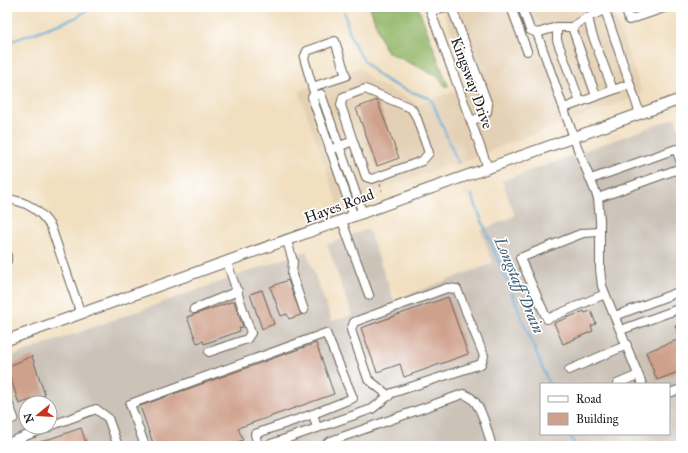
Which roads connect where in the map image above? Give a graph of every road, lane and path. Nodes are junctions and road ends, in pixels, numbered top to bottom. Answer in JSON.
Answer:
{"nodes":[{"id":1,"x":449,"y":7,"type":"edge"},
{"id":2,"x":511,"y":7,"type":"edge"},
{"id":3,"x":522,"y":7,"type":"edge"},
{"id":4,"x":625,"y":7,"type":"edge"},
{"id":5,"x":667,"y":7,"type":"edge"},
{"id":6,"x":605,"y":8,"type":"edge"},
{"id":7,"x":430,"y":9,"type":"edge"},
{"id":8,"x":588,"y":17,"type":"junction"},
{"id":9,"x":557,"y":27,"type":"junction"},
{"id":10,"x":572,"y":27,"type":"junction"},
{"id":11,"x":537,"y":33,"type":"junction"},
{"id":12,"x":527,"y":51,"type":"dead end"},
{"id":13,"x":630,"y":84,"type":"junction"},
{"id":14,"x":312,"y":87,"type":"junction"},
{"id":15,"x":612,"y":90,"type":"junction"},
{"id":16,"x":315,"y":96,"type":"junction"},
{"id":17,"x":596,"y":96,"type":"junction"},
{"id":18,"x":681,"y":99,"type":"edge"},
{"id":19,"x":580,"y":102,"type":"junction"},
{"id":20,"x":564,"y":108,"type":"junction"},
{"id":21,"x":640,"y":114,"type":"junction"},
{"id":22,"x":471,"y":121,"type":"junction"},
{"id":23,"x":574,"y":138,"type":"junction"},
{"id":24,"x":353,"y":141,"type":"junction"},
{"id":25,"x":340,"y":146,"type":"junction"},
{"id":26,"x":330,"y":150,"type":"junction"},
{"id":27,"x":681,"y":162,"type":"edge"},
{"id":28,"x":488,"y":168,"type":"junction"},
{"id":29,"x":681,"y":168,"type":"edge"},
{"id":30,"x":591,"y":179,"type":"junction"},
{"id":31,"x":598,"y":198,"type":"junction"},
{"id":32,"x":7,"y":199,"type":"edge"},
{"id":33,"x":359,"y":215,"type":"junction"},
{"id":34,"x":342,"y":221,"type":"junction"},
{"id":35,"x":600,"y":232,"type":"junction"},
{"id":36,"x":287,"y":241,"type":"junction"},
{"id":37,"x":7,"y":255,"type":"edge"},
{"id":38,"x":7,"y":261,"type":"edge"},
{"id":39,"x":227,"y":262,"type":"junction"},
{"id":40,"x":238,"y":291,"type":"junction"},
{"id":41,"x":681,"y":291,"type":"edge"},
{"id":42,"x":369,"y":295,"type":"dead end"},
{"id":43,"x":606,"y":296,"type":"junction"},
{"id":44,"x":681,"y":308,"type":"edge"},
{"id":45,"x":194,"y":309,"type":"dead end"},
{"id":46,"x":304,"y":310,"type":"dead end"},
{"id":47,"x":82,"y":314,"type":"junction"},
{"id":48,"x":615,"y":316,"type":"junction"},
{"id":49,"x":621,"y":330,"type":"junction"},
{"id":50,"x":7,"y":340,"type":"edge"},
{"id":51,"x":626,"y":345,"type":"junction"},
{"id":52,"x":209,"y":352,"type":"dead end"},
{"id":53,"x":569,"y":370,"type":"dead end"},
{"id":54,"x":638,"y":375,"type":"junction"},
{"id":55,"x":619,"y":383,"type":"edge"},
{"id":56,"x":642,"y":383,"type":"edge"},
{"id":57,"x":681,"y":389,"type":"edge"},
{"id":58,"x":670,"y":393,"type":"edge"},
{"id":59,"x":388,"y":396,"type":"junction"},
{"id":60,"x":7,"y":400,"type":"edge"},
{"id":61,"x":313,"y":414,"type":"junction"},
{"id":62,"x":7,"y":421,"type":"edge"},
{"id":63,"x":58,"y":424,"type":"edge"},
{"id":64,"x":317,"y":428,"type":"junction"},
{"id":65,"x":28,"y":435,"type":"edge"},
{"id":66,"x":7,"y":443,"type":"edge"},
{"id":67,"x":277,"y":443,"type":"edge"},
{"id":68,"x":118,"y":446,"type":"edge"},
{"id":69,"x":145,"y":446,"type":"edge"},
{"id":70,"x":258,"y":446,"type":"edge"},
{"id":71,"x":265,"y":446,"type":"edge"},
{"id":72,"x":325,"y":446,"type":"edge"},
{"id":73,"x":492,"y":446,"type":"edge"}],
"edges":[{"from":1,"to":7,"type":"street"},
{"from":1,"to":22,"type":"street"},
{"from":2,"to":12,"type":"street"},
{"from":3,"to":11,"type":"street"},
{"from":4,"to":5,"type":"street"},
{"from":6,"to":8,"type":"street"},
{"from":6,"to":13,"type":"street"},
{"from":7,"to":22,"type":"street","name":"Kingsway Drive"},
{"from":8,"to":10,"type":"street"},
{"from":8,"to":15,"type":"street"},
{"from":9,"to":10,"type":"street"},
{"from":9,"to":11,"type":"street"},
{"from":9,"to":19,"type":"street"},
{"from":10,"to":17,"type":"street"},
{"from":11,"to":20,"type":"street"},
{"from":13,"to":15,"type":"street"},
{"from":13,"to":21,"type":"street"},
{"from":14,"to":14,"type":"street"},
{"from":14,"to":16,"type":"street"},
{"from":15,"to":17,"type":"street"},
{"from":16,"to":25,"type":"street"},
{"from":16,"to":26,"type":"street"},
{"from":17,"to":19,"type":"street"},
{"from":18,"to":21,"type":"main road","name":"Hayes Road"},
{"from":19,"to":20,"type":"street"},
{"from":20,"to":23,"type":"street"},
{"from":21,"to":23,"type":"main road","name":"Hayes Road"},
{"from":22,"to":28,"type":"street","name":"Kingsway Drive"},
{"from":23,"to":28,"type":"main road","name":"Hayes Road"},
{"from":23,"to":30,"type":"street"},
{"from":24,"to":24,"type":"street"},
{"from":24,"to":25,"type":"street"},
{"from":25,"to":26,"type":"street"},
{"from":25,"to":33,"type":"street"},
{"from":26,"to":33,"type":"street"},
{"from":27,"to":30,"type":"street"},
{"from":28,"to":33,"type":"main road","name":"Hayes Road"},
{"from":29,"to":31,"type":"street"},
{"from":30,"to":31,"type":"street"},
{"from":31,"to":35,"type":"street"},
{"from":32,"to":47,"type":"street"},
{"from":33,"to":34,"type":"main road","name":"Hayes Road"},
{"from":34,"to":36,"type":"main road","name":"Hayes Road"},
{"from":34,"to":42,"type":"street"},
{"from":35,"to":43,"type":"street"},
{"from":35,"to":43,"type":"street"},
{"from":36,"to":39,"type":"main road","name":"Hayes Road"},
{"from":36,"to":46,"type":"street"},
{"from":37,"to":38,"type":"street"},
{"from":39,"to":40,"type":"street"},
{"from":39,"to":47,"type":"main road","name":"Hayes Road"},
{"from":40,"to":45,"type":"street"},
{"from":40,"to":52,"type":"street"},
{"from":41,"to":48,"type":"street"},
{"from":43,"to":48,"type":"street"},
{"from":44,"to":49,"type":"street"},
{"from":47,"to":50,"type":"main road","name":"Hayes Road"},
{"from":48,"to":49,"type":"street"},
{"from":49,"to":51,"type":"street"},
{"from":51,"to":53,"type":"street"},
{"from":51,"to":54,"type":"street"},
{"from":54,"to":55,"type":"street"},
{"from":54,"to":56,"type":"street"},
{"from":57,"to":58,"type":"street"},
{"from":59,"to":59,"type":"street"},
{"from":59,"to":64,"type":"street"},
{"from":60,"to":62,"type":"street"},
{"from":61,"to":64,"type":"street"},
{"from":61,"to":69,"type":"street"},
{"from":61,"to":70,"type":"street"},
{"from":63,"to":68,"type":"street"},
{"from":64,"to":67,"type":"street"},
{"from":65,"to":66,"type":"street"},
{"from":67,"to":71,"type":"street"},
{"from":72,"to":73,"type":"street"}]}
